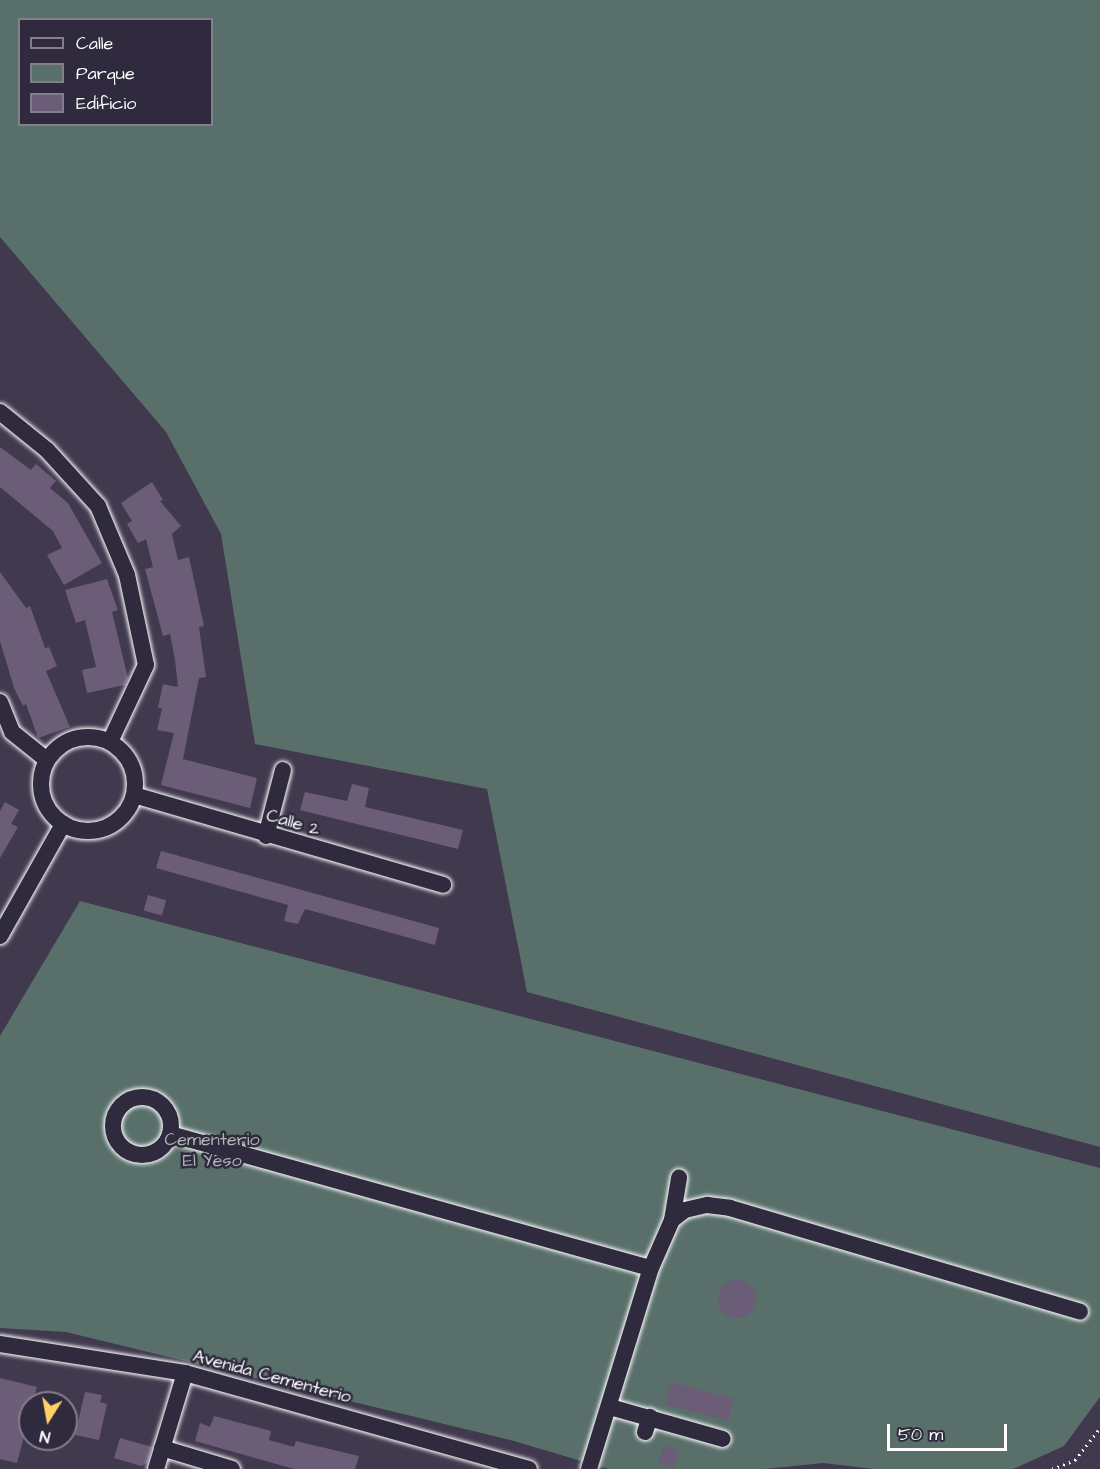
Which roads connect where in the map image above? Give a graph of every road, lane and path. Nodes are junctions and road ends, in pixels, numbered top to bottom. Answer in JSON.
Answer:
{"nodes":[{"id":1,"x":0,"y":412,"type":"edge"},
{"id":2,"x":0,"y":702,"type":"edge"},
{"id":3,"x":110,"y":742,"type":"junction"},
{"id":4,"x":47,"y":760,"type":"junction"},
{"id":5,"x":283,"y":770,"type":"dead end"},
{"id":6,"x":134,"y":795,"type":"junction"},
{"id":7,"x":63,"y":824,"type":"junction"},
{"id":8,"x":266,"y":836,"type":"junction"},
{"id":9,"x":443,"y":885,"type":"dead end"},
{"id":10,"x":0,"y":936,"type":"edge"},
{"id":11,"x":170,"y":1134,"type":"dead end"},
{"id":12,"x":678,"y":1178,"type":"dead end"},
{"id":13,"x":672,"y":1220,"type":"junction"},
{"id":14,"x":651,"y":1268,"type":"junction"},
{"id":15,"x":1080,"y":1312,"type":"dead end"},
{"id":16,"x":0,"y":1344,"type":"edge"},
{"id":17,"x":185,"y":1373,"type":"junction"},
{"id":18,"x":610,"y":1407,"type":"junction"},
{"id":19,"x":1100,"y":1428,"type":"edge"},
{"id":20,"x":723,"y":1439,"type":"dead end"},
{"id":21,"x":162,"y":1448,"type":"junction"},
{"id":22,"x":156,"y":1469,"type":"edge"},
{"id":23,"x":232,"y":1469,"type":"edge"},
{"id":24,"x":529,"y":1469,"type":"edge"},
{"id":25,"x":589,"y":1469,"type":"edge"},
{"id":26,"x":1052,"y":1469,"type":"edge"}],
"edges":[{"from":1,"to":3,"type":"street"},
{"from":2,"to":4,"type":"street"},
{"from":3,"to":4,"type":"street"},
{"from":3,"to":6,"type":"street"},
{"from":4,"to":7,"type":"street"},
{"from":5,"to":8,"type":"street"},
{"from":6,"to":7,"type":"street"},
{"from":6,"to":8,"type":"street","name":"Calle 2"},
{"from":7,"to":10,"type":"street"},
{"from":8,"to":9,"type":"street","name":"Calle 2"},
{"from":11,"to":14,"type":"street"},
{"from":12,"to":13,"type":"street"},
{"from":13,"to":14,"type":"street"},
{"from":13,"to":15,"type":"street"},
{"from":14,"to":18,"type":"street"},
{"from":16,"to":17,"type":"street","name":"Avenida Cementerio"},
{"from":17,"to":21,"type":"street"},
{"from":17,"to":24,"type":"street","name":"Avenida Cementerio"},
{"from":18,"to":20,"type":"street"},
{"from":18,"to":25,"type":"street"},
{"from":19,"to":26,"type":"path"},
{"from":21,"to":22,"type":"street"},
{"from":21,"to":23,"type":"street"}]}
